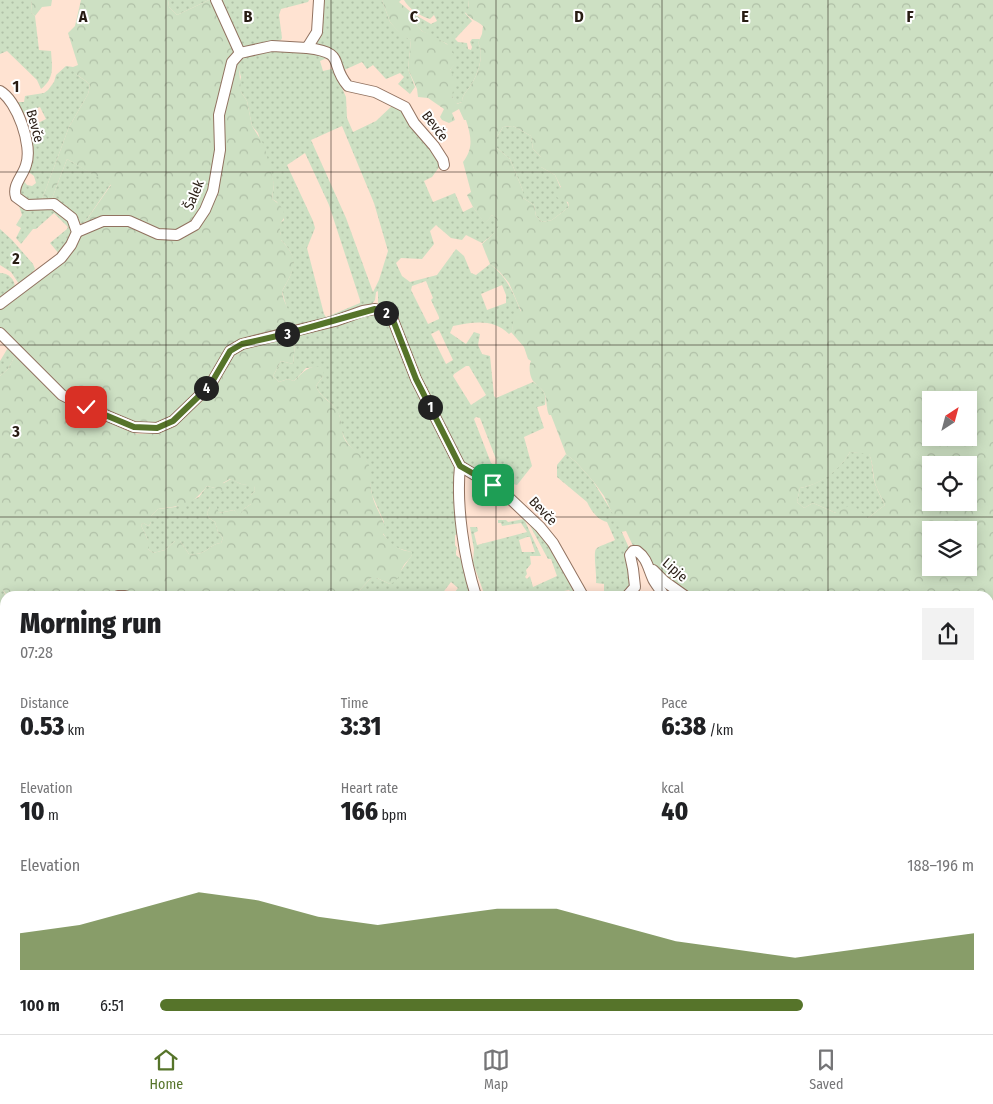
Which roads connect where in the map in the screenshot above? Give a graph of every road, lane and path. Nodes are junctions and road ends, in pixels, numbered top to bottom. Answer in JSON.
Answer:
{"nodes":[{"id":1,"x":216,"y":0,"type":"edge"},
{"id":2,"x":319,"y":0,"type":"edge"},
{"id":3,"x":307,"y":48,"type":"junction"},
{"id":4,"x":240,"y":53,"type":"junction"},
{"id":5,"x":0,"y":91,"type":"edge"},
{"id":6,"x":444,"y":165,"type":"dead end"},
{"id":7,"x":77,"y":232,"type":"junction"},
{"id":8,"x":0,"y":304,"type":"edge"},
{"id":9,"x":0,"y":333,"type":"edge"},
{"id":10,"x":460,"y":466,"type":"junction"},
{"id":11,"x":648,"y":564,"type":"junction"},
{"id":12,"x":475,"y":591,"type":"edge"},
{"id":13,"x":580,"y":591,"type":"edge"},
{"id":14,"x":631,"y":591,"type":"edge"},
{"id":15,"x":661,"y":591,"type":"edge"},
{"id":16,"x":678,"y":591,"type":"edge"}],
"edges":[{"from":1,"to":4,"type":"street"},
{"from":2,"to":3,"type":"street"},
{"from":3,"to":4,"type":"street"},
{"from":3,"to":6,"type":"street","name":"Bevče"},
{"from":4,"to":7,"type":"street","name":"Šalek"},
{"from":5,"to":7,"type":"street","name":"Bevče"},
{"from":7,"to":8,"type":"street"},
{"from":9,"to":10,"type":"street"},
{"from":10,"to":12,"type":"street"},
{"from":10,"to":13,"type":"street","name":"Bevče"},
{"from":11,"to":14,"type":"street"},
{"from":11,"to":15,"type":"street"},
{"from":11,"to":16,"type":"street","name":"Lipje"}]}
